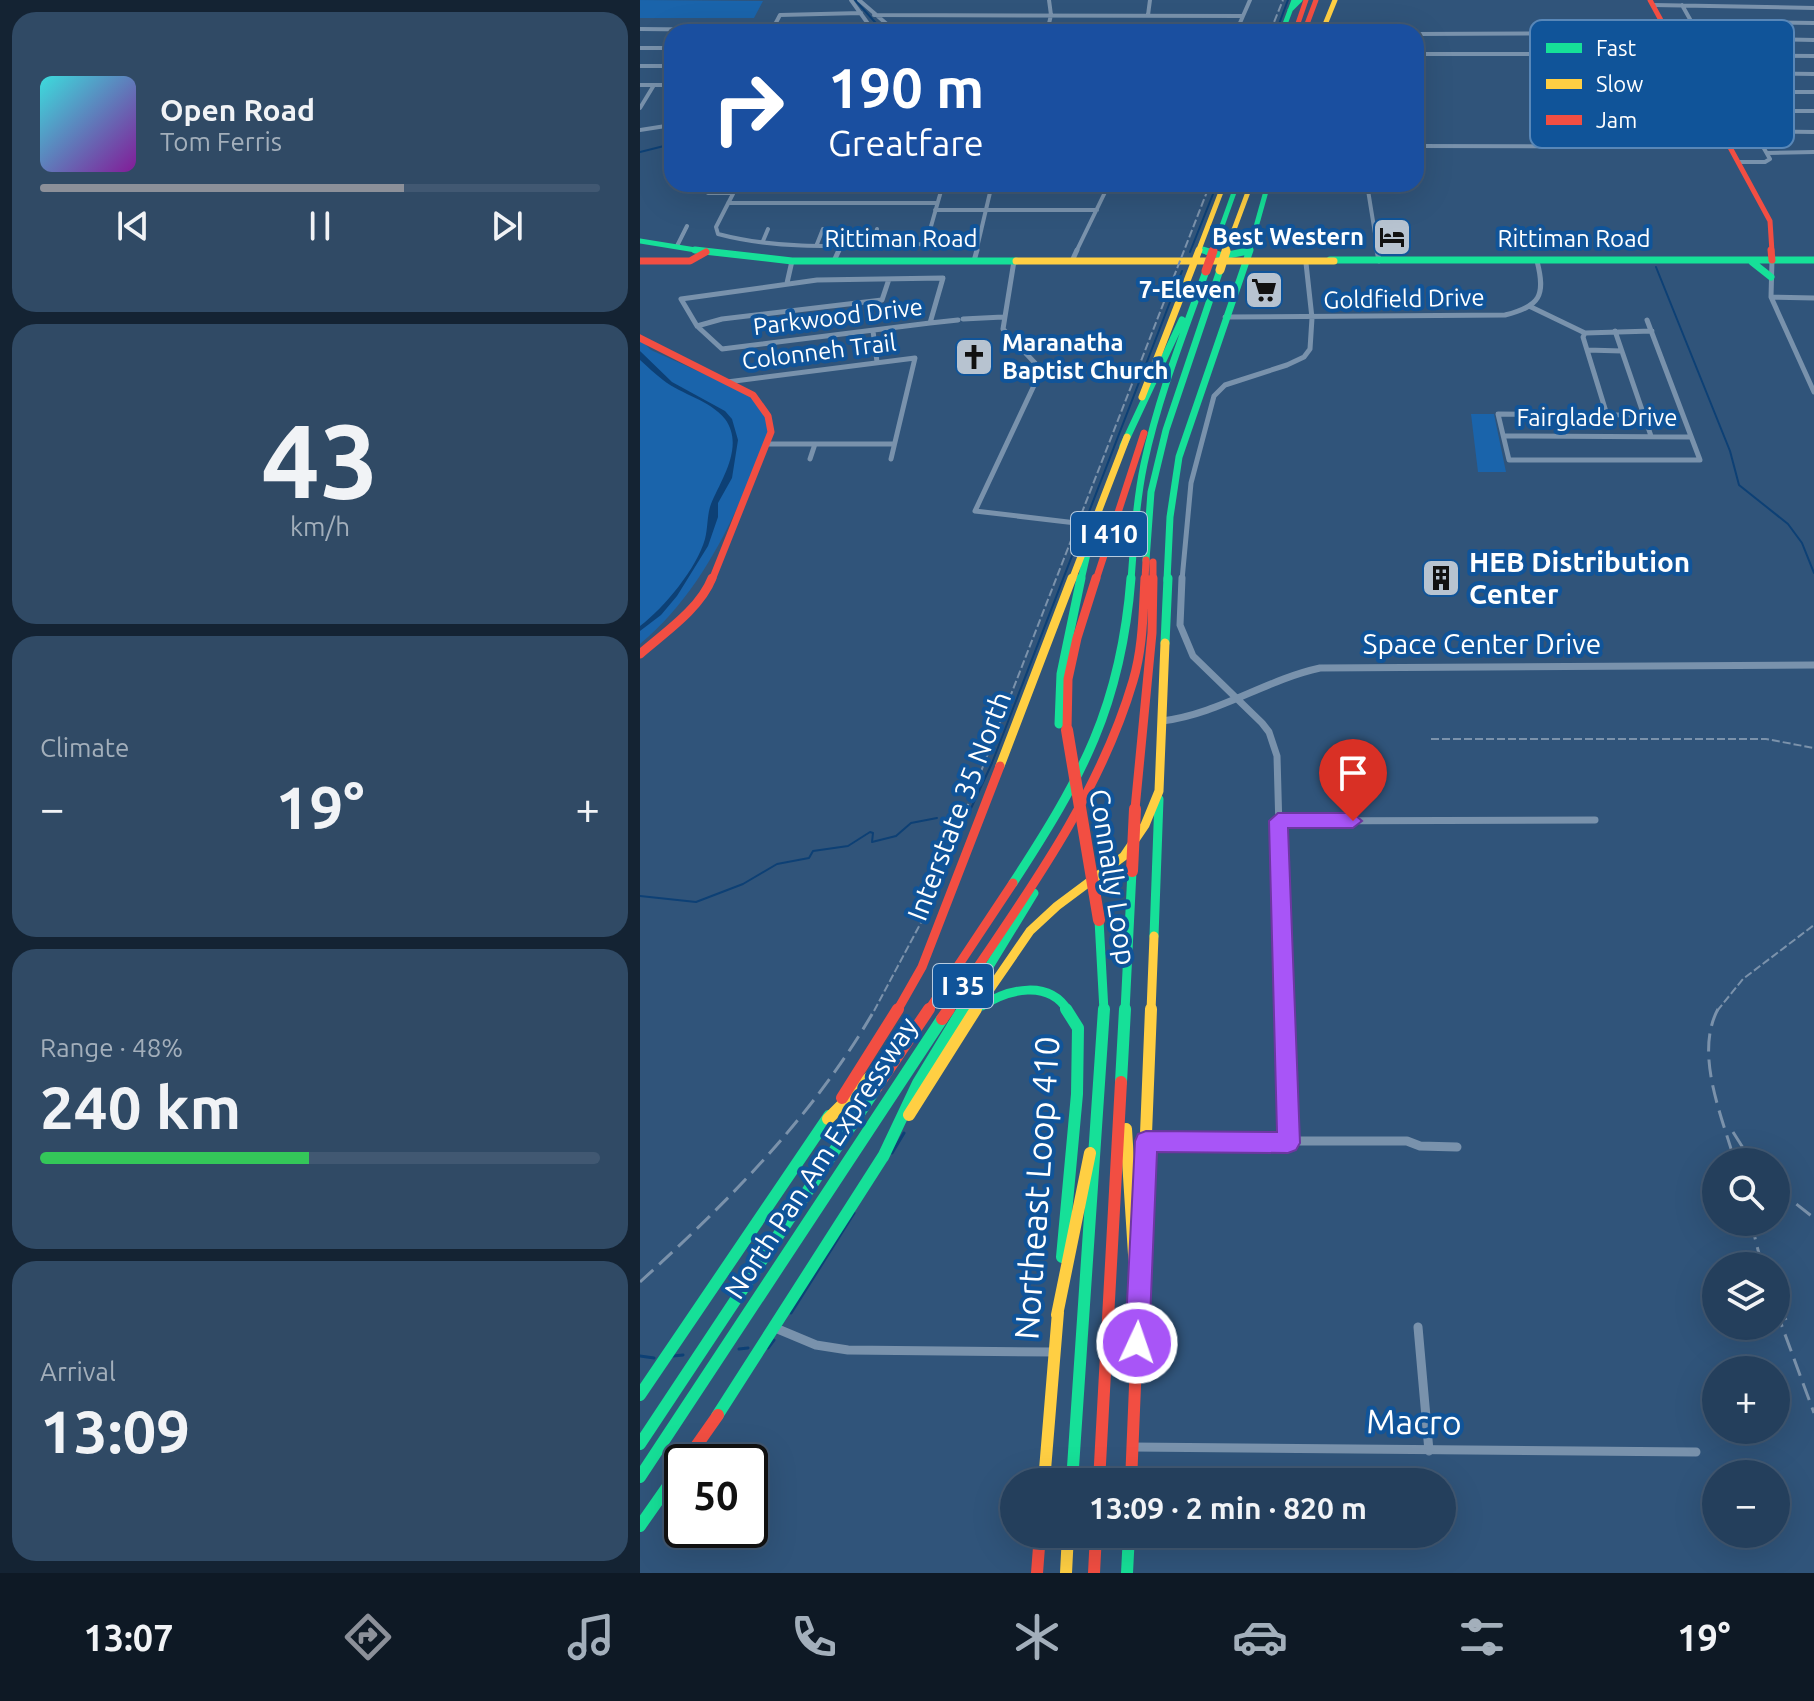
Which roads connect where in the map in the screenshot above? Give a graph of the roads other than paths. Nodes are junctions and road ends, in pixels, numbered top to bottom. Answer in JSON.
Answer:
{"nodes":[{"id":1,"x":851,"y":0,"type":"edge"},
{"id":2,"x":859,"y":0,"type":"edge"},
{"id":3,"x":1049,"y":0,"type":"edge"},
{"id":4,"x":1150,"y":0,"type":"edge"},
{"id":5,"x":1250,"y":0,"type":"edge"},
{"id":6,"x":1303,"y":0,"type":"edge"},
{"id":7,"x":1318,"y":0,"type":"edge"},
{"id":8,"x":1335,"y":0,"type":"edge"},
{"id":9,"x":1651,"y":3,"type":"edge"},
{"id":10,"x":1292,"y":5,"type":"edge"},
{"id":11,"x":1682,"y":5,"type":"junction"},
{"id":12,"x":1814,"y":8,"type":"edge"},
{"id":13,"x":861,"y":13,"type":"junction"},
{"id":14,"x":874,"y":15,"type":"junction"},
{"id":15,"x":1051,"y":15,"type":"junction"},
{"id":16,"x":1148,"y":15,"type":"junction"},
{"id":17,"x":1243,"y":16,"type":"junction"},
{"id":18,"x":1690,"y":20,"type":"edge"},
{"id":19,"x":1794,"y":23,"type":"edge"},
{"id":20,"x":1814,"y":23,"type":"edge"},
{"id":21,"x":775,"y":24,"type":"edge"},
{"id":22,"x":868,"y":24,"type":"edge"},
{"id":23,"x":886,"y":24,"type":"edge"},
{"id":24,"x":1049,"y":24,"type":"edge"},
{"id":25,"x":1240,"y":24,"type":"edge"},
{"id":26,"x":1285,"y":24,"type":"edge"},
{"id":27,"x":1297,"y":24,"type":"edge"},
{"id":28,"x":1308,"y":24,"type":"edge"},
{"id":29,"x":1314,"y":24,"type":"edge"},
{"id":30,"x":1325,"y":24,"type":"edge"},
{"id":31,"x":640,"y":29,"type":"edge"},
{"id":32,"x":664,"y":30,"type":"edge"},
{"id":33,"x":1424,"y":34,"type":"edge"},
{"id":34,"x":1530,"y":34,"type":"edge"},
{"id":35,"x":1794,"y":40,"type":"edge"},
{"id":36,"x":1814,"y":40,"type":"edge"},
{"id":37,"x":640,"y":48,"type":"edge"},
{"id":38,"x":664,"y":48,"type":"edge"},
{"id":39,"x":1424,"y":54,"type":"edge"},
{"id":40,"x":1530,"y":54,"type":"edge"},
{"id":41,"x":1794,"y":56,"type":"edge"},
{"id":42,"x":1814,"y":56,"type":"edge"},
{"id":43,"x":640,"y":66,"type":"edge"},
{"id":44,"x":664,"y":66,"type":"edge"},
{"id":45,"x":1794,"y":74,"type":"edge"},
{"id":46,"x":1814,"y":74,"type":"edge"},
{"id":47,"x":640,"y":85,"type":"edge"},
{"id":48,"x":654,"y":85,"type":"junction"},
{"id":49,"x":664,"y":85,"type":"edge"},
{"id":50,"x":640,"y":108,"type":"edge"},
{"id":51,"x":664,"y":126,"type":"edge"},
{"id":52,"x":640,"y":130,"type":"edge"},
{"id":53,"x":1794,"y":132,"type":"edge"},
{"id":54,"x":1814,"y":132,"type":"edge"},
{"id":55,"x":1424,"y":146,"type":"edge"},
{"id":56,"x":1530,"y":146,"type":"edge"},
{"id":57,"x":1730,"y":148,"type":"edge"},
{"id":58,"x":1764,"y":148,"type":"edge"},
{"id":59,"x":1814,"y":152,"type":"edge"},
{"id":60,"x":1767,"y":153,"type":"junction"},
{"id":61,"x":1738,"y":162,"type":"junction"},
{"id":62,"x":940,"y":192,"type":"edge"},
{"id":63,"x":990,"y":192,"type":"edge"},
{"id":64,"x":1105,"y":192,"type":"edge"},
{"id":65,"x":1221,"y":192,"type":"edge"},
{"id":66,"x":1232,"y":192,"type":"edge"},
{"id":67,"x":1250,"y":192,"type":"edge"},
{"id":68,"x":1266,"y":192,"type":"edge"},
{"id":69,"x":1368,"y":192,"type":"edge"},
{"id":70,"x":708,"y":193,"type":"dead end"},
{"id":71,"x":733,"y":193,"type":"joint"},
{"id":72,"x":1041,"y":202,"type":"dead end"},
{"id":73,"x":728,"y":203,"type":"junction"},
{"id":74,"x":937,"y":203,"type":"junction"},
{"id":75,"x":935,"y":210,"type":"junction"},
{"id":76,"x":986,"y":210,"type":"junction"},
{"id":77,"x":1039,"y":210,"type":"junction"},
{"id":78,"x":1097,"y":210,"type":"junction"},
{"id":79,"x":687,"y":226,"type":"dead end"},
{"id":80,"x":768,"y":229,"type":"dead end"},
{"id":81,"x":823,"y":229,"type":"dead end"},
{"id":82,"x":877,"y":229,"type":"dead end"},
{"id":83,"x":640,"y":241,"type":"edge"},
{"id":84,"x":763,"y":241,"type":"junction"},
{"id":85,"x":1773,"y":241,"type":"junction"},
{"id":86,"x":817,"y":244,"type":"junction"},
{"id":87,"x":844,"y":244,"type":"junction"},
{"id":88,"x":873,"y":244,"type":"junction"},
{"id":89,"x":677,"y":246,"type":"junction"},
{"id":90,"x":706,"y":252,"type":"junction"},
{"id":91,"x":1193,"y":259,"type":"junction"},
{"id":92,"x":1749,"y":260,"type":"junction"},
{"id":93,"x":1772,"y":260,"type":"junction"},
{"id":94,"x":1794,"y":260,"type":"junction"},
{"id":95,"x":1814,"y":260,"type":"edge"},
{"id":96,"x":640,"y":261,"type":"edge"},
{"id":97,"x":792,"y":261,"type":"junction"},
{"id":98,"x":838,"y":261,"type":"junction"},
{"id":99,"x":974,"y":261,"type":"junction"},
{"id":100,"x":1014,"y":261,"type":"junction"},
{"id":101,"x":1072,"y":261,"type":"junction"},
{"id":102,"x":1278,"y":261,"type":"junction"},
{"id":103,"x":1334,"y":261,"type":"junction"},
{"id":104,"x":1379,"y":261,"type":"junction"},
{"id":105,"x":1537,"y":261,"type":"junction"},
{"id":106,"x":1244,"y":262,"type":"junction"},
{"id":107,"x":1306,"y":263,"type":"junction"},
{"id":108,"x":1213,"y":270,"type":"junction"},
{"id":109,"x":1771,"y":277,"type":"junction"},
{"id":110,"x":732,"y":278,"type":"dead end"},
{"id":111,"x":889,"y":279,"type":"junction"},
{"id":112,"x":787,"y":283,"type":"junction"},
{"id":113,"x":732,"y":289,"type":"junction"},
{"id":114,"x":1771,"y":297,"type":"junction"},
{"id":115,"x":1814,"y":298,"type":"edge"},
{"id":116,"x":1529,"y":306,"type":"junction"},
{"id":117,"x":1003,"y":317,"type":"junction"},
{"id":118,"x":1225,"y":317,"type":"junction"},
{"id":119,"x":1312,"y":318,"type":"junction"},
{"id":120,"x":1647,"y":320,"type":"dead end"},
{"id":121,"x":930,"y":323,"type":"junction"},
{"id":122,"x":697,"y":326,"type":"junction"},
{"id":123,"x":873,"y":331,"type":"junction"},
{"id":124,"x":1615,"y":331,"type":"junction"},
{"id":125,"x":1652,"y":331,"type":"junction"},
{"id":126,"x":1585,"y":333,"type":"junction"},
{"id":127,"x":640,"y":338,"type":"edge"},
{"id":128,"x":1180,"y":345,"type":"junction"},
{"id":129,"x":1587,"y":350,"type":"junction"},
{"id":130,"x":1622,"y":351,"type":"junction"},
{"id":131,"x":877,"y":362,"type":"junction"},
{"id":132,"x":727,"y":382,"type":"junction"},
{"id":133,"x":1814,"y":392,"type":"edge"},
{"id":134,"x":1607,"y":415,"type":"junction"},
{"id":135,"x":1644,"y":415,"type":"junction"},
{"id":136,"x":1504,"y":436,"type":"junction"},
{"id":137,"x":1651,"y":436,"type":"junction"},
{"id":138,"x":1691,"y":437,"type":"junction"},
{"id":139,"x":768,"y":444,"type":"junction"},
{"id":140,"x":815,"y":444,"type":"junction"},
{"id":141,"x":894,"y":444,"type":"junction"},
{"id":142,"x":1123,"y":446,"type":"junction"},
{"id":143,"x":1161,"y":447,"type":"junction"},
{"id":144,"x":810,"y":459,"type":"dead end"},
{"id":145,"x":891,"y":459,"type":"dead end"},
{"id":146,"x":1089,"y":526,"type":"junction"},
{"id":147,"x":640,"y":654,"type":"edge"},
{"id":148,"x":1813,"y":665,"type":"edge"},
{"id":149,"x":1237,"y":699,"type":"junction"},
{"id":150,"x":1162,"y":721,"type":"junction"},
{"id":151,"x":1063,"y":730,"type":"junction"},
{"id":152,"x":1111,"y":748,"type":"junction"},
{"id":153,"x":1159,"y":791,"type":"junction"},
{"id":154,"x":1595,"y":820,"type":"dead end"},
{"id":155,"x":1278,"y":821,"type":"junction"},
{"id":156,"x":973,"y":1013,"type":"junction"},
{"id":157,"x":911,"y":1037,"type":"junction"},
{"id":158,"x":1124,"y":1042,"type":"junction"},
{"id":159,"x":1100,"y":1099,"type":"junction"},
{"id":160,"x":828,"y":1119,"type":"junction"},
{"id":161,"x":1146,"y":1141,"type":"junction"},
{"id":162,"x":1288,"y":1143,"type":"junction"},
{"id":163,"x":1457,"y":1147,"type":"dead end"},
{"id":164,"x":883,"y":1157,"type":"junction"},
{"id":165,"x":1057,"y":1315,"type":"junction"},
{"id":166,"x":1138,"y":1317,"type":"junction"},
{"id":167,"x":773,"y":1327,"type":"junction"},
{"id":168,"x":1418,"y":1327,"type":"dead end"},
{"id":169,"x":1054,"y":1352,"type":"junction"},
{"id":170,"x":640,"y":1395,"type":"edge"},
{"id":171,"x":640,"y":1444,"type":"edge"},
{"id":172,"x":698,"y":1444,"type":"edge"},
{"id":173,"x":1132,"y":1447,"type":"junction"},
{"id":174,"x":1429,"y":1451,"type":"junction"},
{"id":175,"x":1696,"y":1452,"type":"dead end"},
{"id":176,"x":1045,"y":1468,"type":"edge"},
{"id":177,"x":1073,"y":1468,"type":"edge"},
{"id":178,"x":1100,"y":1468,"type":"edge"},
{"id":179,"x":1131,"y":1468,"type":"edge"},
{"id":180,"x":640,"y":1477,"type":"edge"},
{"id":181,"x":664,"y":1493,"type":"edge"},
{"id":182,"x":664,"y":1496,"type":"edge"},
{"id":183,"x":640,"y":1526,"type":"edge"},
{"id":184,"x":640,"y":1534,"type":"edge"},
{"id":185,"x":1039,"y":1548,"type":"edge"},
{"id":186,"x":1067,"y":1548,"type":"edge"},
{"id":187,"x":1095,"y":1548,"type":"edge"},
{"id":188,"x":1128,"y":1548,"type":"edge"},
{"id":189,"x":1037,"y":1573,"type":"edge"},
{"id":190,"x":1066,"y":1573,"type":"edge"},
{"id":191,"x":1094,"y":1573,"type":"edge"},
{"id":192,"x":1127,"y":1573,"type":"edge"}],
"edges":[{"from":1,"to":13,"type":"street"},
{"from":2,"to":14,"type":"street"},
{"from":3,"to":15,"type":"street"},
{"from":4,"to":16,"type":"street"},
{"from":5,"to":17,"type":"street"},
{"from":6,"to":10,"type":"main road"},
{"from":6,"to":27,"type":"main road"},
{"from":7,"to":28,"type":"main road"},
{"from":7,"to":29,"type":"main road"},
{"from":8,"to":30,"type":"main road"},
{"from":9,"to":11,"type":"street"},
{"from":10,"to":26,"type":"main road"},
{"from":11,"to":12,"type":"street"},
{"from":11,"to":18,"type":"street"},
{"from":13,"to":21,"type":"street"},
{"from":13,"to":22,"type":"street"},
{"from":14,"to":15,"type":"street"},
{"from":14,"to":23,"type":"street"},
{"from":15,"to":16,"type":"street"},
{"from":15,"to":24,"type":"street"},
{"from":16,"to":17,"type":"street"},
{"from":17,"to":25,"type":"street"},
{"from":19,"to":20,"type":"street"},
{"from":31,"to":32,"type":"street"},
{"from":33,"to":34,"type":"street"},
{"from":35,"to":36,"type":"street"},
{"from":37,"to":38,"type":"street"},
{"from":39,"to":40,"type":"street"},
{"from":41,"to":42,"type":"street"},
{"from":43,"to":44,"type":"street"},
{"from":45,"to":46,"type":"street"},
{"from":47,"to":48,"type":"street"},
{"from":48,"to":49,"type":"street"},
{"from":48,"to":50,"type":"street"},
{"from":51,"to":52,"type":"street"},
{"from":53,"to":54,"type":"street"},
{"from":55,"to":56,"type":"street"},
{"from":57,"to":61,"type":"main road"},
{"from":58,"to":60,"type":"street"},
{"from":59,"to":60,"type":"street"},
{"from":60,"to":61,"type":"street"},
{"from":61,"to":85,"type":"main road"},
{"from":62,"to":74,"type":"street"},
{"from":63,"to":76,"type":"street"},
{"from":64,"to":78,"type":"street"},
{"from":65,"to":91,"type":"main road","name":"Interstate 35 North"},
{"from":66,"to":91,"type":"main road","name":"North Pan Am Expressway","number":"I 35"},
{"from":67,"to":91,"type":"main road","name":"North Pan Am Expressway","number":"I 35"},
{"from":68,"to":106,"type":"main road"},
{"from":69,"to":104,"type":"street"},
{"from":70,"to":71,"type":"street"},
{"from":71,"to":73,"type":"street"},
{"from":72,"to":77,"type":"street"},
{"from":73,"to":74,"type":"street"},
{"from":73,"to":84,"type":"street"},
{"from":74,"to":75,"type":"street"},
{"from":75,"to":76,"type":"street"},
{"from":75,"to":88,"type":"street"},
{"from":76,"to":77,"type":"street"},
{"from":76,"to":99,"type":"street"},
{"from":77,"to":78,"type":"street"},
{"from":78,"to":101,"type":"street"},
{"from":79,"to":89,"type":"street"},
{"from":80,"to":84,"type":"street"},
{"from":81,"to":86,"type":"street"},
{"from":82,"to":88,"type":"street"},
{"from":83,"to":89,"type":"main road","name":"Rittiman Road"},
{"from":84,"to":86,"type":"street"},
{"from":85,"to":93,"type":"main road"},
{"from":85,"to":94,"type":"main road"},
{"from":86,"to":87,"type":"street"},
{"from":87,"to":88,"type":"street"},
{"from":87,"to":98,"type":"street"},
{"from":89,"to":90,"type":"main road","name":"Rittiman Road"},
{"from":90,"to":96,"type":"main road"},
{"from":90,"to":97,"type":"main road","name":"Rittiman Road"},
{"from":91,"to":101,"type":"main road","name":"Rittiman Road"},
{"from":91,"to":106,"type":"main road"},
{"from":91,"to":106,"type":"main road"},
{"from":91,"to":108,"type":"main road","name":"North Pan Am Expressway","number":"I 35","bridge":true},
{"from":91,"to":142,"type":"main road","name":"Interstate 35 North"},
{"from":92,"to":93,"type":"main road","name":"Rittiman Road"},
{"from":92,"to":105,"type":"main road","name":"Rittiman Road"},
{"from":92,"to":109,"type":"main road"},
{"from":93,"to":94,"type":"main road","name":"Rittiman Road"},
{"from":93,"to":109,"type":"street"},
{"from":94,"to":95,"type":"main road","name":"Rittiman Road"},
{"from":97,"to":98,"type":"main road","name":"Rittiman Road"},
{"from":97,"to":112,"type":"street"},
{"from":98,"to":99,"type":"main road","name":"Rittiman Road"},
{"from":99,"to":100,"type":"main road","name":"Rittiman Road"},
{"from":100,"to":101,"type":"main road","name":"Rittiman Road"},
{"from":100,"to":117,"type":"street"},
{"from":102,"to":103,"type":"main road","name":"Rittiman Road"},
{"from":102,"to":106,"type":"main road"},
{"from":102,"to":106,"type":"main road"},
{"from":102,"to":107,"type":"main road","name":"Rittiman Road"},
{"from":103,"to":104,"type":"main road","name":"Rittiman Road"},
{"from":103,"to":107,"type":"main road","name":"Rittiman Road"},
{"from":104,"to":105,"type":"main road","name":"Rittiman Road"},
{"from":105,"to":116,"type":"street"},
{"from":106,"to":118,"type":"main road"},
{"from":107,"to":119,"type":"street"},
{"from":108,"to":128,"type":"main road","name":"North Pan Am Expressway","number":"I 35"},
{"from":108,"to":142,"type":"main road"},
{"from":108,"to":143,"type":"main road","name":"North Pan Am Expressway","number":"I 35"},
{"from":109,"to":114,"type":"street"},
{"from":110,"to":113,"type":"street"},
{"from":111,"to":112,"type":"street"},
{"from":111,"to":121,"type":"street"},
{"from":111,"to":122,"type":"street"},
{"from":112,"to":113,"type":"street"},
{"from":113,"to":122,"type":"street"},
{"from":114,"to":115,"type":"street"},
{"from":114,"to":133,"type":"street"},
{"from":116,"to":119,"type":"street","name":"Goldfield Drive"},
{"from":116,"to":126,"type":"street"},
{"from":117,"to":121,"type":"street","name":"Parkwood Drive"},
{"from":117,"to":146,"type":"street"},
{"from":118,"to":119,"type":"street","name":"Goldfield Drive"},
{"from":118,"to":150,"type":"main road"},
{"from":119,"to":149,"type":"street"},
{"from":120,"to":125,"type":"street"},
{"from":121,"to":123,"type":"street","name":"Parkwood Drive"},
{"from":122,"to":123,"type":"street","name":"Parkwood Drive"},
{"from":123,"to":131,"type":"street"},
{"from":124,"to":125,"type":"street"},
{"from":124,"to":126,"type":"street"},
{"from":124,"to":130,"type":"street"},
{"from":125,"to":138,"type":"street"},
{"from":126,"to":129,"type":"street"},
{"from":127,"to":132,"type":"main road"},
{"from":128,"to":151,"type":"main road","name":"Connally Loop","number":"I 410"},
{"from":128,"to":157,"type":"main road","name":"North Pan Am Expressway","number":"I 35"},
{"from":129,"to":130,"type":"street"},
{"from":129,"to":134,"type":"street"},
{"from":130,"to":135,"type":"street"},
{"from":131,"to":132,"type":"street","name":"Colonneh Trail"},
{"from":131,"to":141,"type":"street","name":"Colonneh Trail"},
{"from":132,"to":139,"type":"main road"},
{"from":134,"to":135,"type":"street"},
{"from":134,"to":136,"type":"street"},
{"from":135,"to":137,"type":"street"},
{"from":136,"to":137,"type":"street","name":"Fairglade Drive"},
{"from":136,"to":138,"type":"street"},
{"from":137,"to":138,"type":"street","name":"Fairglade Drive"},
{"from":139,"to":140,"type":"street"},
{"from":139,"to":147,"type":"main road"},
{"from":140,"to":141,"type":"street"},
{"from":140,"to":144,"type":"street"},
{"from":141,"to":145,"type":"street"},
{"from":142,"to":146,"type":"main road","name":"Interstate 35 North"},
{"from":143,"to":152,"type":"main road","name":"North Pan Am Expressway","number":"I 35"},
{"from":143,"to":158,"type":"main road","name":"Connally Loop","number":"I 410","bridge":true},
{"from":146,"to":151,"type":"main road"},
{"from":146,"to":160,"type":"main road","name":"Interstate 35 North"},
{"from":148,"to":149,"type":"street","name":"Space Center Drive"},
{"from":149,"to":150,"type":"street","name":"Space Center Drive"},
{"from":149,"to":155,"type":"street"},
{"from":150,"to":153,"type":"main road"},
{"from":151,"to":159,"type":"main road","name":"Connally Loop","number":"I 410","bridge":true},
{"from":152,"to":164,"type":"main road"},
{"from":152,"to":180,"type":"main road","name":"North Pan Am Expressway","number":"I 35"},
{"from":153,"to":156,"type":"main road"},
{"from":153,"to":161,"type":"main road"},
{"from":154,"to":155,"type":"street"},
{"from":155,"to":162,"type":"street"},
{"from":156,"to":164,"type":"main road"},
{"from":156,"to":165,"type":"main road","name":"Northeast Loop 410"},
{"from":157,"to":160,"type":"main road"},
{"from":157,"to":171,"type":"main road","name":"North Pan Am Expressway","number":"I 35"},
{"from":158,"to":166,"type":"main road"},
{"from":158,"to":178,"type":"main road","name":"Connally Loop","number":"I 410"},
{"from":159,"to":165,"type":"main road"},
{"from":159,"to":177,"type":"main road","name":"Connally Loop","number":"I 410"},
{"from":160,"to":170,"type":"main road","name":"Interstate 35 North"},
{"from":161,"to":162,"type":"street"},
{"from":161,"to":166,"type":"main road"},
{"from":162,"to":163,"type":"street"},
{"from":164,"to":167,"type":"main road"},
{"from":165,"to":169,"type":"main road","name":"Northeast Loop 410"},
{"from":166,"to":173,"type":"main road"},
{"from":167,"to":169,"type":"street"},
{"from":167,"to":172,"type":"main road"},
{"from":168,"to":174,"type":"street"},
{"from":169,"to":176,"type":"main road","name":"Northeast Loop 410"},
{"from":173,"to":174,"type":"street","name":"Macro"},
{"from":173,"to":179,"type":"main road"},
{"from":174,"to":175,"type":"street","name":"Macro"},
{"from":181,"to":183,"type":"main road"},
{"from":182,"to":184,"type":"main road"},
{"from":185,"to":189,"type":"main road"},
{"from":186,"to":190,"type":"main road"},
{"from":187,"to":191,"type":"main road"},
{"from":188,"to":192,"type":"main road"}]}
